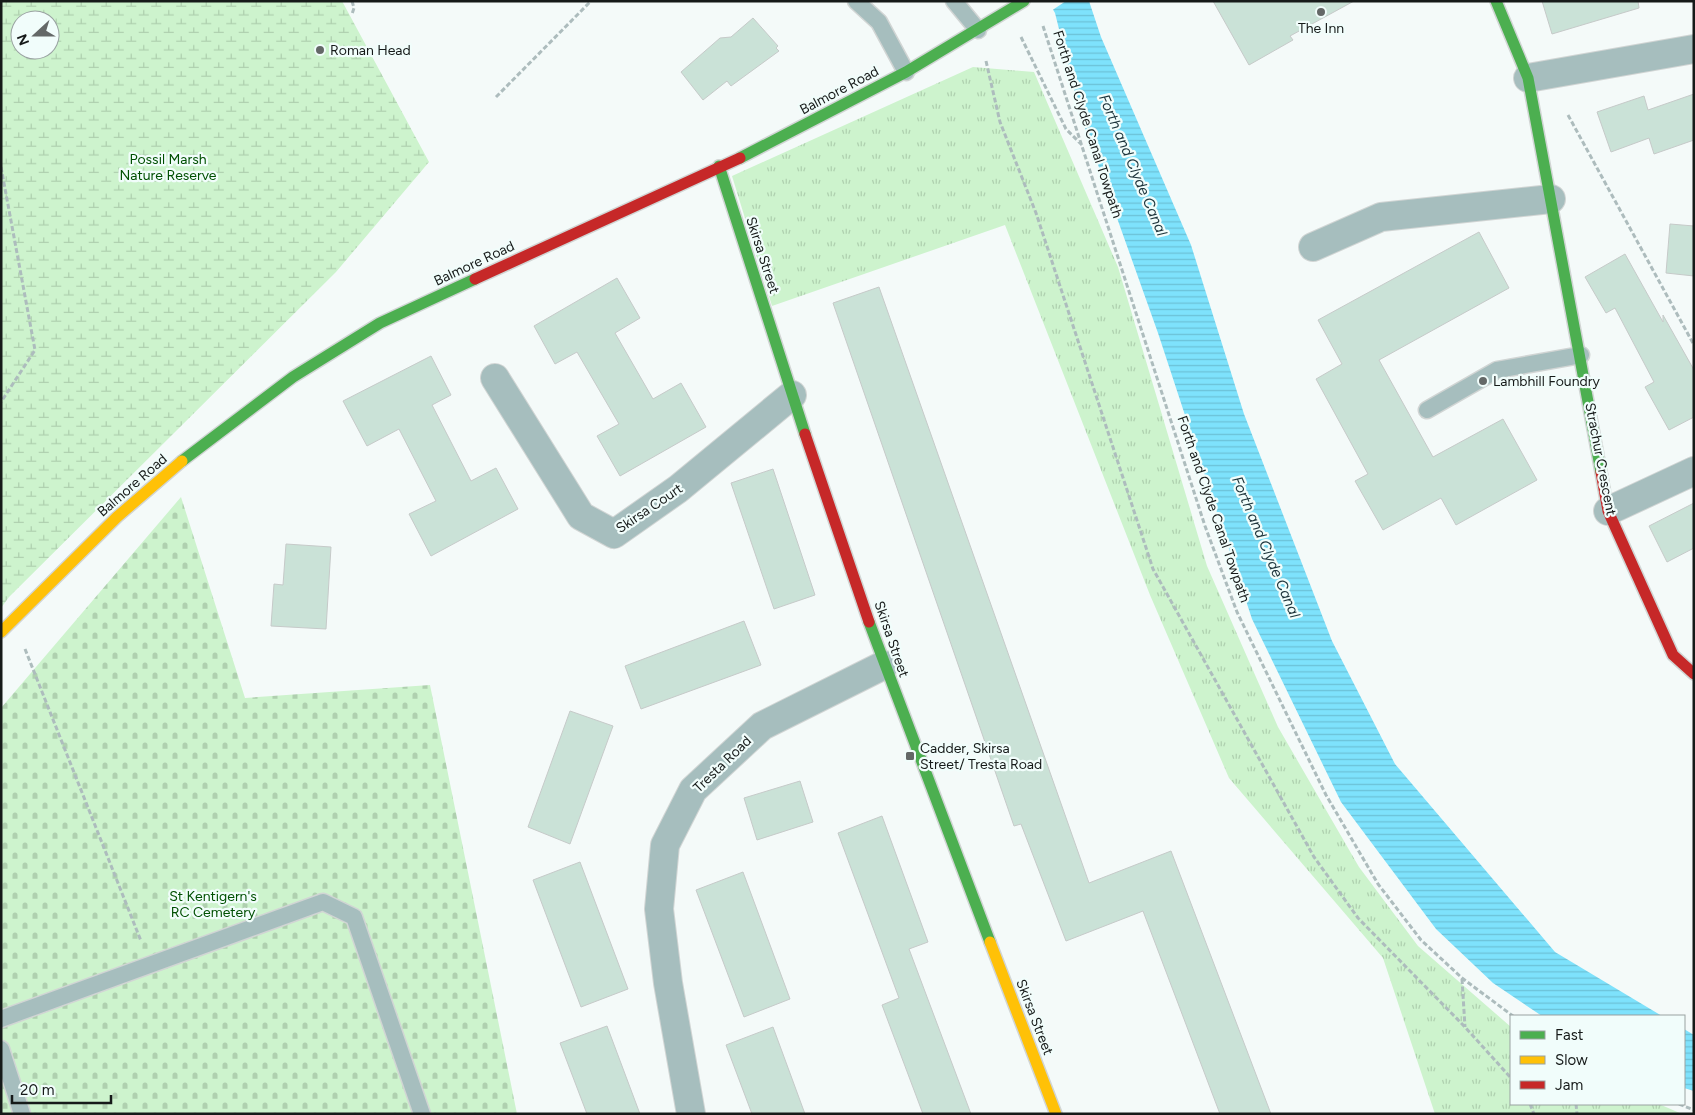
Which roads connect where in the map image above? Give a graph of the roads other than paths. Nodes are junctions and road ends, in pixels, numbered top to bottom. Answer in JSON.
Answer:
{"nodes":[{"id":1,"x":856,"y":1,"type":"edge"},
{"id":2,"x":954,"y":1,"type":"edge"},
{"id":3,"x":1496,"y":1,"type":"edge"},
{"id":4,"x":1020,"y":4,"type":"edge"},
{"id":5,"x":978,"y":30,"type":"junction"},
{"id":6,"x":1694,"y":49,"type":"edge"},
{"id":7,"x":906,"y":72,"type":"junction"},
{"id":8,"x":1528,"y":78,"type":"junction"},
{"id":9,"x":720,"y":166,"type":"junction"},
{"id":10,"x":1551,"y":199,"type":"junction"},
{"id":11,"x":1312,"y":247,"type":"dead end"},
{"id":12,"x":1581,"y":355,"type":"junction"},
{"id":13,"x":495,"y":378,"type":"dead end"},
{"id":14,"x":792,"y":395,"type":"junction"},
{"id":15,"x":1427,"y":410,"type":"dead end"},
{"id":16,"x":1694,"y":472,"type":"edge"},
{"id":17,"x":1608,"y":511,"type":"junction"},
{"id":18,"x":1,"y":632,"type":"edge"},
{"id":19,"x":884,"y":665,"type":"junction"},
{"id":20,"x":1694,"y":674,"type":"edge"},
{"id":21,"x":1,"y":1020,"type":"edge"},
{"id":22,"x":1,"y":1049,"type":"edge"},
{"id":23,"x":22,"y":1114,"type":"edge"},
{"id":24,"x":422,"y":1114,"type":"edge"},
{"id":25,"x":691,"y":1114,"type":"edge"},
{"id":26,"x":1056,"y":1114,"type":"edge"}],
"edges":[{"from":1,"to":7,"type":"lane"},
{"from":2,"to":5,"type":"lane"},
{"from":3,"to":8,"type":"street","name":"Strachur Crescent"},
{"from":4,"to":5,"type":"street","name":"Balmore Road"},
{"from":5,"to":7,"type":"street","name":"Balmore Road"},
{"from":6,"to":8,"type":"street"},
{"from":7,"to":9,"type":"street","name":"Balmore Road"},
{"from":8,"to":10,"type":"street","name":"Strachur Crescent"},
{"from":9,"to":14,"type":"street","name":"Skirsa Street"},
{"from":9,"to":18,"type":"street","name":"Balmore Road"},
{"from":10,"to":11,"type":"street"},
{"from":10,"to":12,"type":"street","name":"Strachur Crescent"},
{"from":12,"to":15,"type":"lane"},
{"from":12,"to":17,"type":"street","name":"Strachur Crescent"},
{"from":13,"to":14,"type":"street","name":"Skirsa Court"},
{"from":14,"to":19,"type":"street","name":"Skirsa Street"},
{"from":16,"to":17,"type":"street"},
{"from":17,"to":20,"type":"street","name":"Strachur Crescent"},
{"from":19,"to":25,"type":"street","name":"Tresta Road"},
{"from":19,"to":26,"type":"street","name":"Skirsa Street"},
{"from":21,"to":24,"type":"lane"},
{"from":22,"to":23,"type":"lane"}]}
